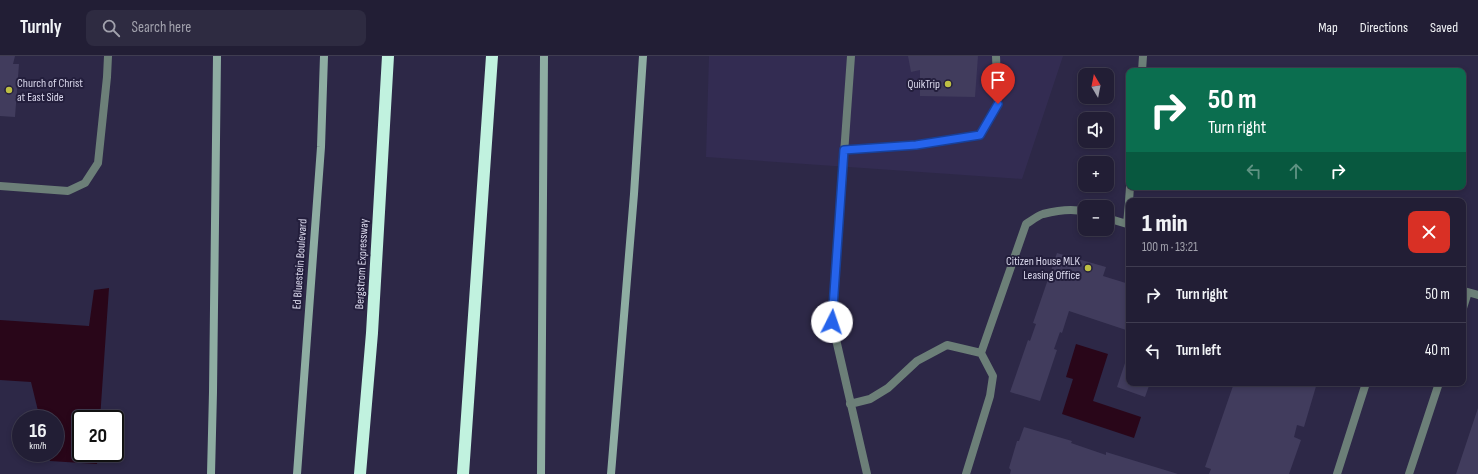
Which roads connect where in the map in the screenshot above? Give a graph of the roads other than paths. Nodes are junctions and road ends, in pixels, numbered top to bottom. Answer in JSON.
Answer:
{"nodes":[{"id":1,"x":108,"y":56,"type":"edge"},
{"id":2,"x":217,"y":56,"type":"edge"},
{"id":3,"x":324,"y":56,"type":"edge"},
{"id":4,"x":388,"y":56,"type":"edge"},
{"id":5,"x":492,"y":56,"type":"edge"},
{"id":6,"x":544,"y":56,"type":"edge"},
{"id":7,"x":643,"y":56,"type":"edge"},
{"id":8,"x":851,"y":56,"type":"edge"},
{"id":9,"x":996,"y":56,"type":"edge"},
{"id":10,"x":1143,"y":56,"type":"edge"},
{"id":11,"x":1142,"y":68,"type":"edge"},
{"id":12,"x":844,"y":150,"type":"junction"},
{"id":13,"x":0,"y":186,"type":"edge"},
{"id":14,"x":1078,"y":211,"type":"edge"},
{"id":15,"x":1114,"y":220,"type":"edge"},
{"id":16,"x":1126,"y":224,"type":"edge"},
{"id":17,"x":1466,"y":292,"type":"edge"},
{"id":18,"x":1478,"y":295,"type":"edge"},
{"id":19,"x":982,"y":353,"type":"junction"},
{"id":20,"x":1365,"y":386,"type":"edge"},
{"id":21,"x":1438,"y":386,"type":"edge"},
{"id":22,"x":850,"y":404,"type":"junction"},
{"id":23,"x":211,"y":474,"type":"edge"},
{"id":24,"x":297,"y":474,"type":"edge"},
{"id":25,"x":360,"y":474,"type":"edge"},
{"id":26,"x":463,"y":474,"type":"edge"},
{"id":27,"x":541,"y":474,"type":"edge"},
{"id":28,"x":611,"y":474,"type":"edge"},
{"id":29,"x":867,"y":474,"type":"edge"},
{"id":30,"x":966,"y":474,"type":"edge"},
{"id":31,"x":1337,"y":474,"type":"edge"},
{"id":32,"x":1409,"y":474,"type":"edge"}],
"edges":[{"from":1,"to":13,"type":"lane"},
{"from":2,"to":23,"type":"main road"},
{"from":3,"to":24,"type":"main road","name":"Ed Bluestein Boulevard"},
{"from":4,"to":25,"type":"highway","name":"Bergstrom Expressway"},
{"from":5,"to":26,"type":"highway"},
{"from":6,"to":27,"type":"main road"},
{"from":7,"to":28,"type":"main road"},
{"from":8,"to":12,"type":"lane"},
{"from":9,"to":12,"type":"lane"},
{"from":10,"to":11,"type":"lane"},
{"from":12,"to":22,"type":"lane"},
{"from":14,"to":19,"type":"lane"},
{"from":15,"to":16,"type":"lane"},
{"from":17,"to":18,"type":"lane"},
{"from":19,"to":22,"type":"lane"},
{"from":19,"to":30,"type":"lane"},
{"from":20,"to":31,"type":"lane"},
{"from":21,"to":32,"type":"lane"},
{"from":22,"to":29,"type":"lane"}]}
